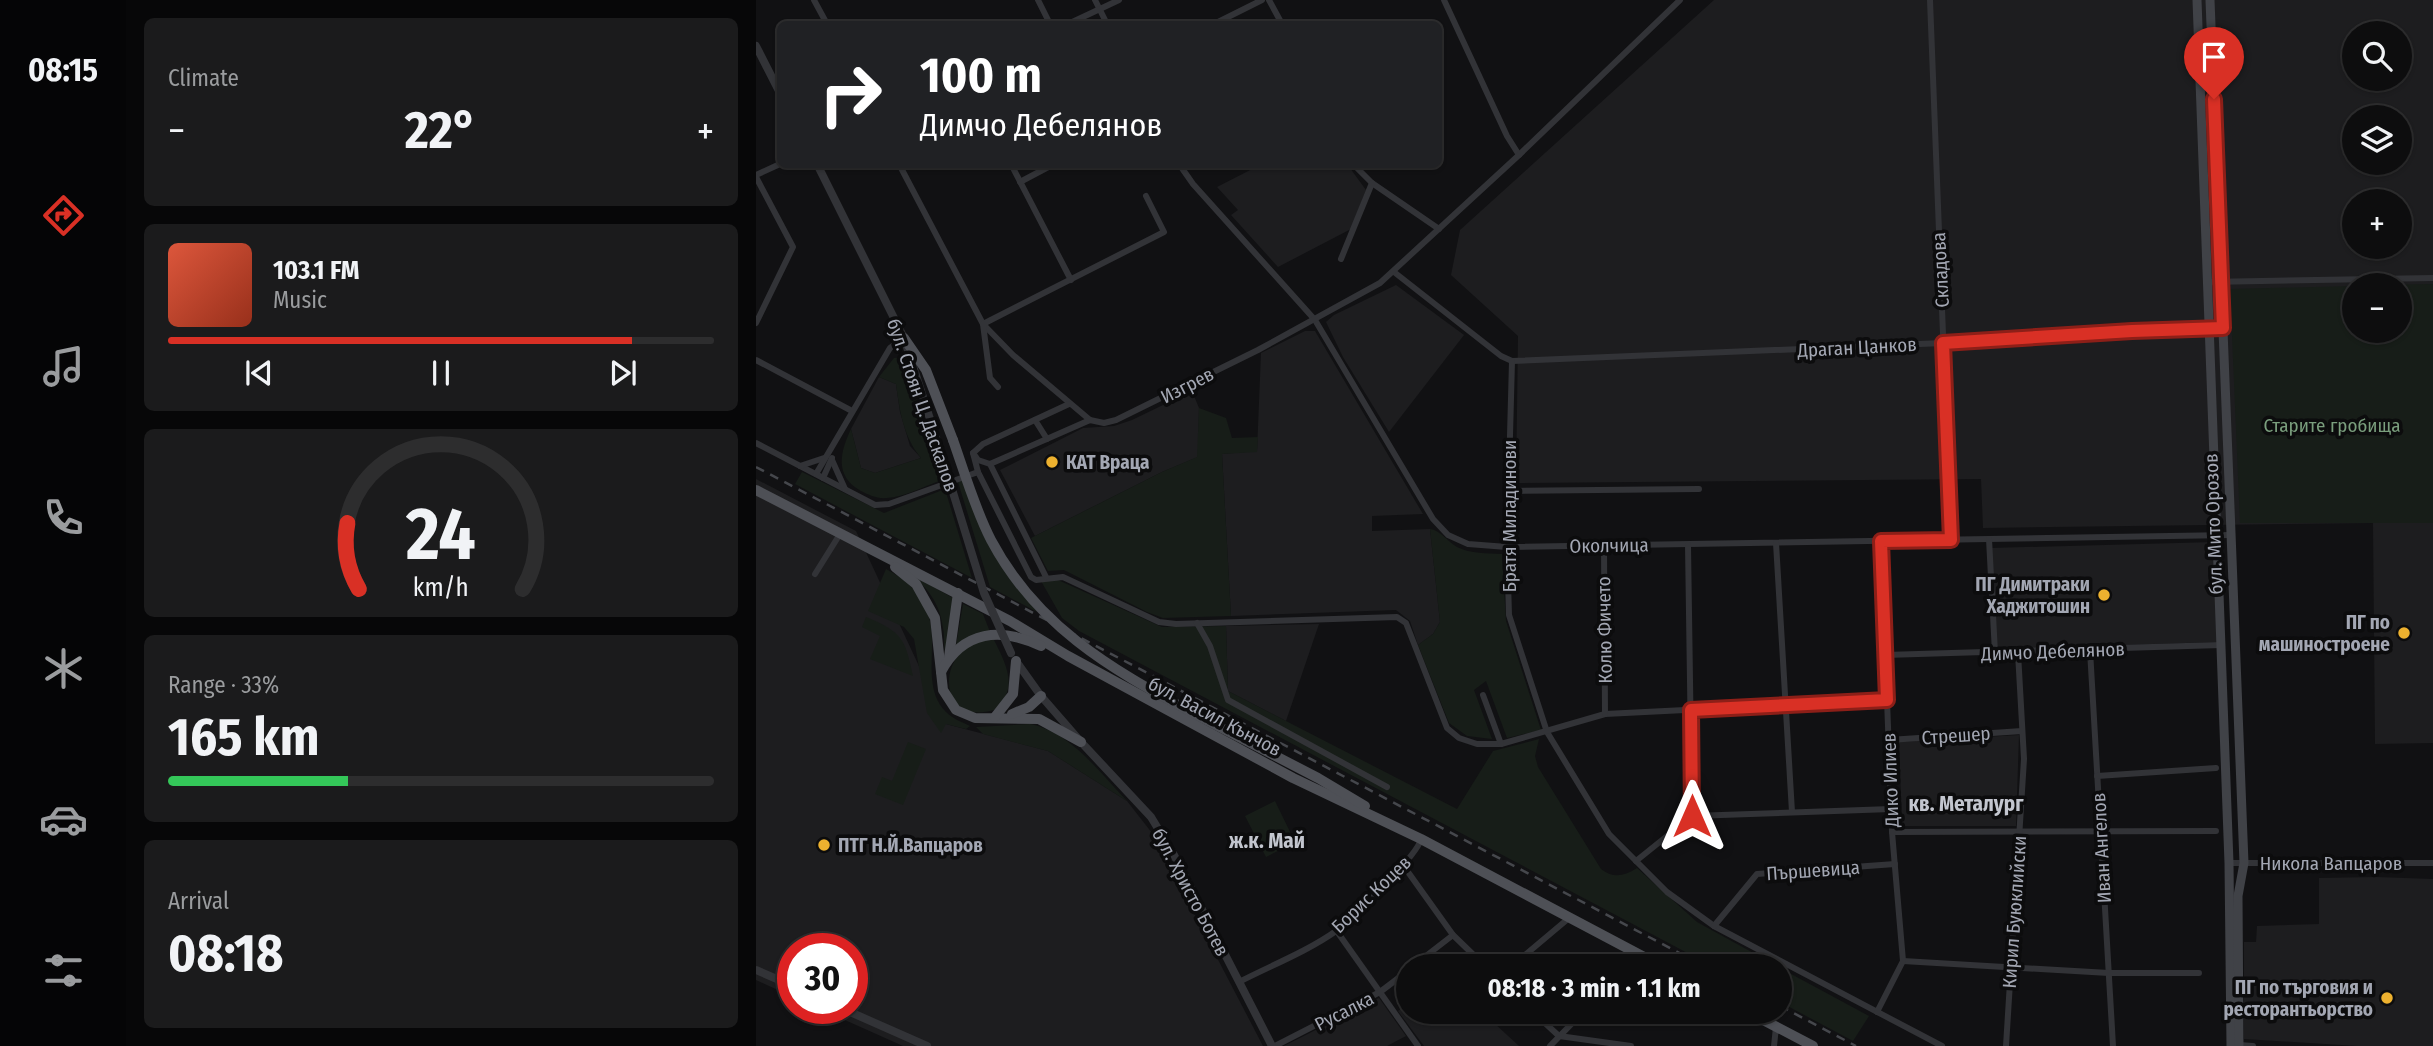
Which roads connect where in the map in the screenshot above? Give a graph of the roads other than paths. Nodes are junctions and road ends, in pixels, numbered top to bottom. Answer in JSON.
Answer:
{"nodes":[{"id":1,"x":1038,"y":0,"type":"edge"},
{"id":2,"x":1095,"y":0,"type":"edge"},
{"id":3,"x":1119,"y":0,"type":"edge"},
{"id":4,"x":1262,"y":0,"type":"edge"},
{"id":5,"x":1269,"y":0,"type":"edge"},
{"id":6,"x":1444,"y":0,"type":"edge"},
{"id":7,"x":1680,"y":0,"type":"edge"},
{"id":8,"x":1930,"y":0,"type":"edge"},
{"id":9,"x":2197,"y":0,"type":"edge"},
{"id":10,"x":2210,"y":0,"type":"edge"},
{"id":11,"x":817,"y":1,"type":"edge"},
{"id":12,"x":1100,"y":9,"type":"junction"},
{"id":13,"x":826,"y":21,"type":"edge"},
{"id":14,"x":1048,"y":21,"type":"edge"},
{"id":15,"x":1074,"y":21,"type":"edge"},
{"id":16,"x":1106,"y":21,"type":"edge"},
{"id":17,"x":1220,"y":21,"type":"edge"},
{"id":18,"x":1281,"y":21,"type":"edge"},
{"id":19,"x":756,"y":46,"type":"edge"},
{"id":20,"x":777,"y":87,"type":"edge"},
{"id":21,"x":1519,"y":155,"type":"junction"},
{"id":22,"x":777,"y":166,"type":"edge"},
{"id":23,"x":819,"y":168,"type":"edge"},
{"id":24,"x":901,"y":168,"type":"edge"},
{"id":25,"x":1013,"y":168,"type":"edge"},
{"id":26,"x":1047,"y":168,"type":"edge"},
{"id":27,"x":1183,"y":168,"type":"edge"},
{"id":28,"x":1357,"y":168,"type":"edge"},
{"id":29,"x":756,"y":176,"type":"edge"},
{"id":30,"x":1020,"y":182,"type":"junction"},
{"id":31,"x":1372,"y":184,"type":"junction"},
{"id":32,"x":1146,"y":196,"type":"dead end"},
{"id":33,"x":1439,"y":229,"type":"junction"},
{"id":34,"x":1340,"y":259,"type":"dead end"},
{"id":35,"x":1394,"y":272,"type":"junction"},
{"id":36,"x":2433,"y":278,"type":"edge"},
{"id":37,"x":1071,"y":280,"type":"junction"},
{"id":38,"x":2221,"y":281,"type":"junction"},
{"id":39,"x":2208,"y":282,"type":"junction"},
{"id":40,"x":1315,"y":320,"type":"junction"},
{"id":41,"x":756,"y":323,"type":"edge"},
{"id":42,"x":983,"y":324,"type":"junction"},
{"id":43,"x":2210,"y":328,"type":"junction"},
{"id":44,"x":2223,"y":328,"type":"junction"},
{"id":45,"x":904,"y":338,"type":"junction"},
{"id":46,"x":1943,"y":343,"type":"junction"},
{"id":47,"x":756,"y":360,"type":"edge"},
{"id":48,"x":1512,"y":361,"type":"junction"},
{"id":49,"x":998,"y":387,"type":"dead end"},
{"id":50,"x":1069,"y":404,"type":"junction"},
{"id":51,"x":852,"y":411,"type":"junction"},
{"id":52,"x":1035,"y":420,"type":"junction"},
{"id":53,"x":1090,"y":420,"type":"junction"},
{"id":54,"x":1046,"y":439,"type":"junction"},
{"id":55,"x":756,"y":443,"type":"edge"},
{"id":56,"x":973,"y":453,"type":"junction"},
{"id":57,"x":829,"y":458,"type":"junction"},
{"id":58,"x":990,"y":464,"type":"junction"},
{"id":59,"x":800,"y":466,"type":"junction"},
{"id":60,"x":978,"y":472,"type":"junction"},
{"id":61,"x":816,"y":474,"type":"junction"},
{"id":62,"x":823,"y":478,"type":"junction"},
{"id":63,"x":1699,"y":489,"type":"dead end"},
{"id":64,"x":756,"y":490,"type":"edge"},
{"id":65,"x":846,"y":490,"type":"junction"},
{"id":66,"x":1509,"y":491,"type":"junction"},
{"id":67,"x":840,"y":534,"type":"junction"},
{"id":68,"x":2217,"y":535,"type":"junction"},
{"id":69,"x":2231,"y":535,"type":"junction"},
{"id":70,"x":1989,"y":539,"type":"junction"},
{"id":71,"x":1951,"y":540,"type":"junction"},
{"id":72,"x":1881,"y":541,"type":"junction"},
{"id":73,"x":1776,"y":544,"type":"junction"},
{"id":74,"x":1604,"y":545,"type":"junction"},
{"id":75,"x":1688,"y":545,"type":"junction"},
{"id":76,"x":1507,"y":547,"type":"junction"},
{"id":77,"x":878,"y":554,"type":"junction"},
{"id":78,"x":815,"y":574,"type":"dead end"},
{"id":79,"x":1046,"y":577,"type":"junction"},
{"id":80,"x":958,"y":593,"type":"junction"},
{"id":81,"x":1196,"y":623,"type":"junction"},
{"id":82,"x":2221,"y":645,"type":"junction"},
{"id":83,"x":2090,"y":650,"type":"junction"},
{"id":84,"x":1995,"y":653,"type":"junction"},
{"id":85,"x":2018,"y":653,"type":"junction"},
{"id":86,"x":1885,"y":655,"type":"junction"},
{"id":87,"x":1068,"y":656,"type":"junction"},
{"id":88,"x":949,"y":657,"type":"junction"},
{"id":89,"x":1014,"y":657,"type":"junction"},
{"id":90,"x":940,"y":672,"type":"junction"},
{"id":91,"x":1483,"y":695,"type":"dead end"},
{"id":92,"x":1041,"y":696,"type":"junction"},
{"id":93,"x":1887,"y":700,"type":"junction"},
{"id":94,"x":1786,"y":705,"type":"junction"},
{"id":95,"x":1691,"y":710,"type":"junction"},
{"id":96,"x":1605,"y":715,"type":"junction"},
{"id":97,"x":995,"y":717,"type":"junction"},
{"id":98,"x":2022,"y":731,"type":"junction"},
{"id":99,"x":1547,"y":732,"type":"junction"},
{"id":100,"x":1889,"y":740,"type":"junction"},
{"id":101,"x":1081,"y":742,"type":"junction"},
{"id":102,"x":1501,"y":744,"type":"junction"},
{"id":103,"x":2216,"y":768,"type":"dead end"},
{"id":104,"x":2097,"y":776,"type":"junction"},
{"id":105,"x":1387,"y":787,"type":"dead end"},
{"id":106,"x":1891,"y":809,"type":"junction"},
{"id":107,"x":1792,"y":812,"type":"junction"},
{"id":108,"x":1692,"y":816,"type":"junction"},
{"id":109,"x":2101,"y":831,"type":"junction"},
{"id":110,"x":2216,"y":831,"type":"dead end"},
{"id":111,"x":1892,"y":832,"type":"junction"},
{"id":112,"x":2020,"y":832,"type":"junction"},
{"id":113,"x":1420,"y":839,"type":"junction"},
{"id":114,"x":1636,"y":861,"type":"junction"},
{"id":115,"x":2230,"y":863,"type":"junction"},
{"id":116,"x":2244,"y":863,"type":"junction"},
{"id":117,"x":2433,"y":863,"type":"edge"},
{"id":118,"x":1895,"y":864,"type":"junction"},
{"id":119,"x":1403,"y":865,"type":"junction"},
{"id":120,"x":1569,"y":918,"type":"junction"},
{"id":121,"x":1714,"y":926,"type":"junction"},
{"id":122,"x":1336,"y":930,"type":"junction"},
{"id":123,"x":1453,"y":935,"type":"junction"},
{"id":124,"x":1428,"y":954,"type":"edge"},
{"id":125,"x":1473,"y":954,"type":"edge"},
{"id":126,"x":1526,"y":954,"type":"edge"},
{"id":127,"x":1638,"y":954,"type":"edge"},
{"id":128,"x":1903,"y":961,"type":"junction"},
{"id":129,"x":2010,"y":967,"type":"junction"},
{"id":130,"x":756,"y":970,"type":"edge"},
{"id":131,"x":2109,"y":972,"type":"junction"},
{"id":132,"x":2199,"y":973,"type":"dead end"},
{"id":133,"x":777,"y":979,"type":"edge"},
{"id":134,"x":1396,"y":980,"type":"edge"},
{"id":135,"x":1239,"y":982,"type":"junction"},
{"id":136,"x":1380,"y":992,"type":"junction"},
{"id":137,"x":1877,"y":1012,"type":"junction"},
{"id":138,"x":868,"y":1020,"type":"edge"},
{"id":139,"x":1546,"y":1024,"type":"edge"},
{"id":140,"x":1571,"y":1024,"type":"edge"},
{"id":141,"x":1770,"y":1024,"type":"edge"},
{"id":142,"x":1776,"y":1027,"type":"junction"},
{"id":143,"x":1559,"y":1036,"type":"junction"},
{"id":144,"x":927,"y":1046,"type":"edge"},
{"id":145,"x":1274,"y":1046,"type":"edge"},
{"id":146,"x":1418,"y":1046,"type":"edge"},
{"id":147,"x":1550,"y":1046,"type":"edge"},
{"id":148,"x":1631,"y":1046,"type":"edge"},
{"id":149,"x":1774,"y":1046,"type":"edge"},
{"id":150,"x":1813,"y":1046,"type":"edge"},
{"id":151,"x":1942,"y":1046,"type":"edge"},
{"id":152,"x":2006,"y":1046,"type":"edge"},
{"id":153,"x":2113,"y":1046,"type":"edge"},
{"id":154,"x":2236,"y":1046,"type":"edge"},
{"id":155,"x":2253,"y":1046,"type":"edge"}],
"edges":[{"from":1,"to":14,"type":"street"},
{"from":2,"to":12,"type":"street"},
{"from":3,"to":12,"type":"street"},
{"from":4,"to":17,"type":"street"},
{"from":5,"to":18,"type":"street"},
{"from":6,"to":21,"type":"street"},
{"from":7,"to":21,"type":"street"},
{"from":8,"to":46,"type":"street","name":"Складова"},
{"from":9,"to":39,"type":"main road","name":"бул. Мито Орозов"},
{"from":10,"to":38,"type":"main road","name":"бул. Мито Орозов"},
{"from":11,"to":13,"type":"street"},
{"from":12,"to":15,"type":"street"},
{"from":12,"to":16,"type":"street"},
{"from":19,"to":20,"type":"street"},
{"from":21,"to":33,"type":"street"},
{"from":22,"to":29,"type":"street"},
{"from":23,"to":45,"type":"street","name":"бул. Стоян Ц. Даскалов"},
{"from":24,"to":42,"type":"street"},
{"from":25,"to":30,"type":"street"},
{"from":26,"to":30,"type":"street"},
{"from":27,"to":40,"type":"street","name":"Околчица"},
{"from":28,"to":31,"type":"street"},
{"from":29,"to":41,"type":"street"},
{"from":30,"to":37,"type":"street"},
{"from":31,"to":33,"type":"street"},
{"from":31,"to":34,"type":"street"},
{"from":32,"to":37,"type":"street"},
{"from":33,"to":35,"type":"street"},
{"from":35,"to":40,"type":"street","name":"Изгрев"},
{"from":35,"to":48,"type":"street"},
{"from":36,"to":38,"type":"street"},
{"from":37,"to":42,"type":"street"},
{"from":38,"to":39,"type":"street"},
{"from":38,"to":44,"type":"main road","name":"бул. Мито Орозов"},
{"from":39,"to":43,"type":"main road","name":"бул. Мито Орозов"},
{"from":40,"to":53,"type":"street","name":"Изгрев"},
{"from":40,"to":76,"type":"street","name":"Околчица"},
{"from":42,"to":49,"type":"street"},
{"from":42,"to":50,"type":"street"},
{"from":43,"to":44,"type":"street","name":"Драган Цанков"},
{"from":43,"to":46,"type":"street","name":"Драган Цанков"},
{"from":43,"to":68,"type":"main road","name":"бул. Мито Орозов"},
{"from":44,"to":69,"type":"main road","name":"бул. Мито Орозов"},
{"from":45,"to":51,"type":"street"},
{"from":45,"to":89,"type":"street","name":"бул. Стоян Ц. Даскалов","bridge":true},
{"from":45,"to":113,"type":"main road","bridge":true},
{"from":46,"to":48,"type":"street","name":"Драган Цанков"},
{"from":46,"to":71,"type":"street","name":"Складова"},
{"from":47,"to":51,"type":"street"},
{"from":48,"to":66,"type":"street","name":"Братя Миладинови"},
{"from":50,"to":52,"type":"street"},
{"from":50,"to":53,"type":"street"},
{"from":51,"to":57,"type":"street"},
{"from":52,"to":54,"type":"street"},
{"from":52,"to":56,"type":"street"},
{"from":53,"to":54,"type":"street","name":"Изгрев"},
{"from":54,"to":58,"type":"street","name":"Изгрев"},
{"from":55,"to":59,"type":"street"},
{"from":56,"to":58,"type":"street"},
{"from":56,"to":60,"type":"street"},
{"from":57,"to":59,"type":"street"},
{"from":57,"to":61,"type":"street"},
{"from":57,"to":62,"type":"street"},
{"from":57,"to":65,"type":"street"},
{"from":58,"to":79,"type":"street"},
{"from":59,"to":61,"type":"street"},
{"from":60,"to":65,"type":"street"},
{"from":60,"to":79,"type":"street"},
{"from":61,"to":62,"type":"street"},
{"from":62,"to":65,"type":"street"},
{"from":63,"to":66,"type":"street"},
{"from":64,"to":67,"type":"main road","name":"бул. Васил Кънчов"},
{"from":66,"to":76,"type":"street","name":"Братя Миладинови"},
{"from":67,"to":77,"type":"main road","name":"бул. Васил Кънчов"},
{"from":67,"to":78,"type":"street"},
{"from":68,"to":69,"type":"street","name":"Околчица"},
{"from":68,"to":70,"type":"street","name":"Околчица"},
{"from":68,"to":82,"type":"main road","name":"бул. Мито Орозов"},
{"from":69,"to":116,"type":"main road","name":"бул. Мито Орозов"},
{"from":70,"to":71,"type":"street","name":"Околчица"},
{"from":70,"to":84,"type":"street"},
{"from":71,"to":72,"type":"street","name":"Околчица"},
{"from":72,"to":73,"type":"street","name":"Околчица"},
{"from":72,"to":86,"type":"street","name":"Дико Илиев"},
{"from":73,"to":75,"type":"street","name":"Околчица"},
{"from":73,"to":94,"type":"street"},
{"from":74,"to":75,"type":"street","name":"Околчица"},
{"from":74,"to":76,"type":"street","name":"Околчица"},
{"from":74,"to":96,"type":"street","name":"Колю Фичето"},
{"from":75,"to":95,"type":"street"},
{"from":76,"to":99,"type":"street","name":"Братя Миладинови"},
{"from":77,"to":80,"type":"main road","name":"бул. Васил Кънчов"},
{"from":77,"to":90,"type":"main road"},
{"from":79,"to":81,"type":"street"},
{"from":80,"to":87,"type":"main road","name":"бул. Васил Кънчов"},
{"from":80,"to":88,"type":"main road"},
{"from":81,"to":102,"type":"street"},
{"from":81,"to":105,"type":"street"},
{"from":82,"to":83,"type":"street","name":"Димчо Дебелянов"},
{"from":82,"to":115,"type":"main road","name":"бул. Мито Орозов"},
{"from":83,"to":85,"type":"street","name":"Димчо Дебелянов"},
{"from":83,"to":104,"type":"street","name":"Иван Ангелов"},
{"from":84,"to":85,"type":"street","name":"Димчо Дебелянов"},
{"from":84,"to":86,"type":"street","name":"Димчо Дебелянов"},
{"from":85,"to":98,"type":"street","name":"Кирил Буюклийски"},
{"from":86,"to":93,"type":"street","name":"Дико Илиев"},
{"from":87,"to":88,"type":"main road"},
{"from":87,"to":113,"type":"main road","name":"бул. Васил Кънчов"},
{"from":88,"to":90,"type":"main road"},
{"from":89,"to":92,"type":"street","name":"бул. Христо Ботев"},
{"from":89,"to":97,"type":"main road"},
{"from":90,"to":97,"type":"main road"},
{"from":91,"to":102,"type":"street"},
{"from":92,"to":97,"type":"main road"},
{"from":92,"to":101,"type":"street","name":"бул. Христо Ботев"},
{"from":93,"to":94,"type":"street"},
{"from":93,"to":100,"type":"street","name":"Дико Илиев"},
{"from":94,"to":95,"type":"street"},
{"from":94,"to":107,"type":"street"},
{"from":95,"to":96,"type":"street"},
{"from":95,"to":108,"type":"street"},
{"from":96,"to":99,"type":"street"},
{"from":97,"to":101,"type":"main road"},
{"from":98,"to":100,"type":"street","name":"Стрешер"},
{"from":98,"to":112,"type":"street","name":"Кирил Буюклийски"},
{"from":99,"to":102,"type":"street"},
{"from":99,"to":114,"type":"street","name":"Братя Миладинови"},
{"from":100,"to":106,"type":"street","name":"Дико Илиев"},
{"from":101,"to":135,"type":"street","name":"бул. Христо Ботев"},
{"from":103,"to":104,"type":"street"},
{"from":104,"to":109,"type":"street","name":"Иван Ангелов"},
{"from":106,"to":107,"type":"street"},
{"from":106,"to":111,"type":"street","name":"Дико Илиев"},
{"from":107,"to":108,"type":"street"},
{"from":108,"to":114,"type":"street"},
{"from":109,"to":110,"type":"street"},
{"from":109,"to":112,"type":"street"},
{"from":109,"to":131,"type":"street","name":"Иван Ангелов"},
{"from":111,"to":112,"type":"street"},
{"from":111,"to":118,"type":"street","name":"Дико Илиев"},
{"from":112,"to":129,"type":"street","name":"Кирил Буюклийски"},
{"from":113,"to":119,"type":"street","name":"Борис Коцев"},
{"from":113,"to":120,"type":"main road","name":"бул. Васил Кънчов"},
{"from":114,"to":121,"type":"street","name":"Братя Миладинови"},
{"from":115,"to":116,"type":"street","name":"Никола Вапцаров"},
{"from":115,"to":154,"type":"main road","name":"бул. Мито Орозов"},
{"from":116,"to":117,"type":"street","name":"Никола Вапцаров"},
{"from":116,"to":154,"type":"main road","name":"бул. Мито Орозов"},
{"from":118,"to":121,"type":"street","name":"Пършевица"},
{"from":118,"to":128,"type":"street","name":"Дико Илиев"},
{"from":119,"to":122,"type":"street","name":"Борис Коцев"},
{"from":119,"to":123,"type":"street"},
{"from":120,"to":126,"type":"street"},
{"from":120,"to":127,"type":"main road","name":"бул. Васил Кънчов"},
{"from":121,"to":137,"type":"street","name":"Братя Миладинови"},
{"from":122,"to":135,"type":"street","name":"Борис Коцев"},
{"from":122,"to":136,"type":"street"},
{"from":123,"to":124,"type":"street"},
{"from":123,"to":125,"type":"street"},
{"from":128,"to":129,"type":"street"},
{"from":128,"to":137,"type":"street"},
{"from":129,"to":131,"type":"street"},
{"from":129,"to":152,"type":"street","name":"Кирил Буюклийски"},
{"from":130,"to":133,"type":"street"},
{"from":131,"to":132,"type":"street"},
{"from":131,"to":153,"type":"street","name":"Иван Ангелов"},
{"from":134,"to":136,"type":"street","name":"Русалка"},
{"from":135,"to":145,"type":"street","name":"бул. Христо Ботев"},
{"from":136,"to":145,"type":"street","name":"Русалка"},
{"from":136,"to":146,"type":"street"},
{"from":137,"to":151,"type":"street","name":"Братя Миладинови"},
{"from":138,"to":144,"type":"street"},
{"from":139,"to":143,"type":"street"},
{"from":140,"to":143,"type":"street"},
{"from":141,"to":142,"type":"main road"},
{"from":142,"to":149,"type":"street"},
{"from":142,"to":150,"type":"main road"},
{"from":143,"to":147,"type":"street"},
{"from":143,"to":148,"type":"street"},
{"from":154,"to":155,"type":"street"}]}
